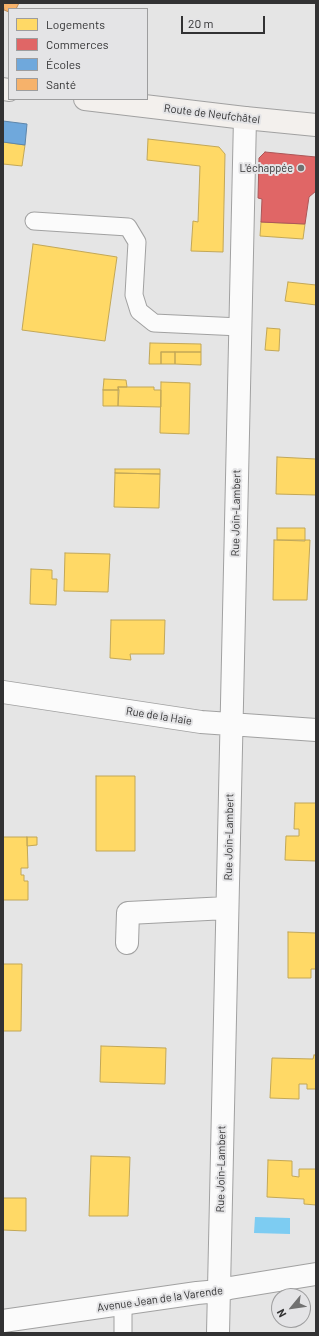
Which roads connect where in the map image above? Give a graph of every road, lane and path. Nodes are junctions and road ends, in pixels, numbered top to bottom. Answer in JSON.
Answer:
{"nodes":[{"id":1,"x":93,"y":100,"type":"edge"},
{"id":2,"x":245,"y":118,"type":"junction"},
{"id":3,"x":316,"y":125,"type":"edge"},
{"id":4,"x":34,"y":221,"type":"dead end"},
{"id":5,"x":240,"y":327,"type":"junction"},
{"id":6,"x":3,"y":692,"type":"edge"},
{"id":7,"x":231,"y":724,"type":"junction"},
{"id":8,"x":316,"y":730,"type":"edge"},
{"id":9,"x":227,"y":908,"type":"junction"},
{"id":10,"x":127,"y":943,"type":"dead end"},
{"id":11,"x":316,"y":1274,"type":"edge"},
{"id":12,"x":219,"y":1291,"type":"junction"},
{"id":13,"x":123,"y":1304,"type":"junction"},
{"id":14,"x":3,"y":1321,"type":"edge"},
{"id":15,"x":123,"y":1333,"type":"edge"},
{"id":16,"x":218,"y":1333,"type":"edge"}],
"edges":[{"from":1,"to":2,"type":"main road","name":"Route de Neufchâtel"},
{"from":2,"to":3,"type":"main road","name":"Route de Neufchâtel"},
{"from":2,"to":5,"type":"street","name":"Rue Join-Lambert"},
{"from":4,"to":5,"type":"lane"},
{"from":5,"to":7,"type":"street","name":"Rue Join-Lambert"},
{"from":6,"to":7,"type":"street","name":"Rue de la Haie"},
{"from":7,"to":8,"type":"street","name":"Rue de la Haie"},
{"from":7,"to":9,"type":"street","name":"Rue Join-Lambert"},
{"from":9,"to":10,"type":"street"},
{"from":9,"to":12,"type":"street","name":"Rue Join-Lambert"},
{"from":11,"to":12,"type":"street","name":"Avenue Jean de la Varende"},
{"from":12,"to":13,"type":"street","name":"Avenue Jean de la Varende"},
{"from":12,"to":16,"type":"street","name":"Rue Join-Lambert"},
{"from":13,"to":14,"type":"street","name":"Avenue Jean de la Varende"},
{"from":13,"to":15,"type":"lane"}]}
